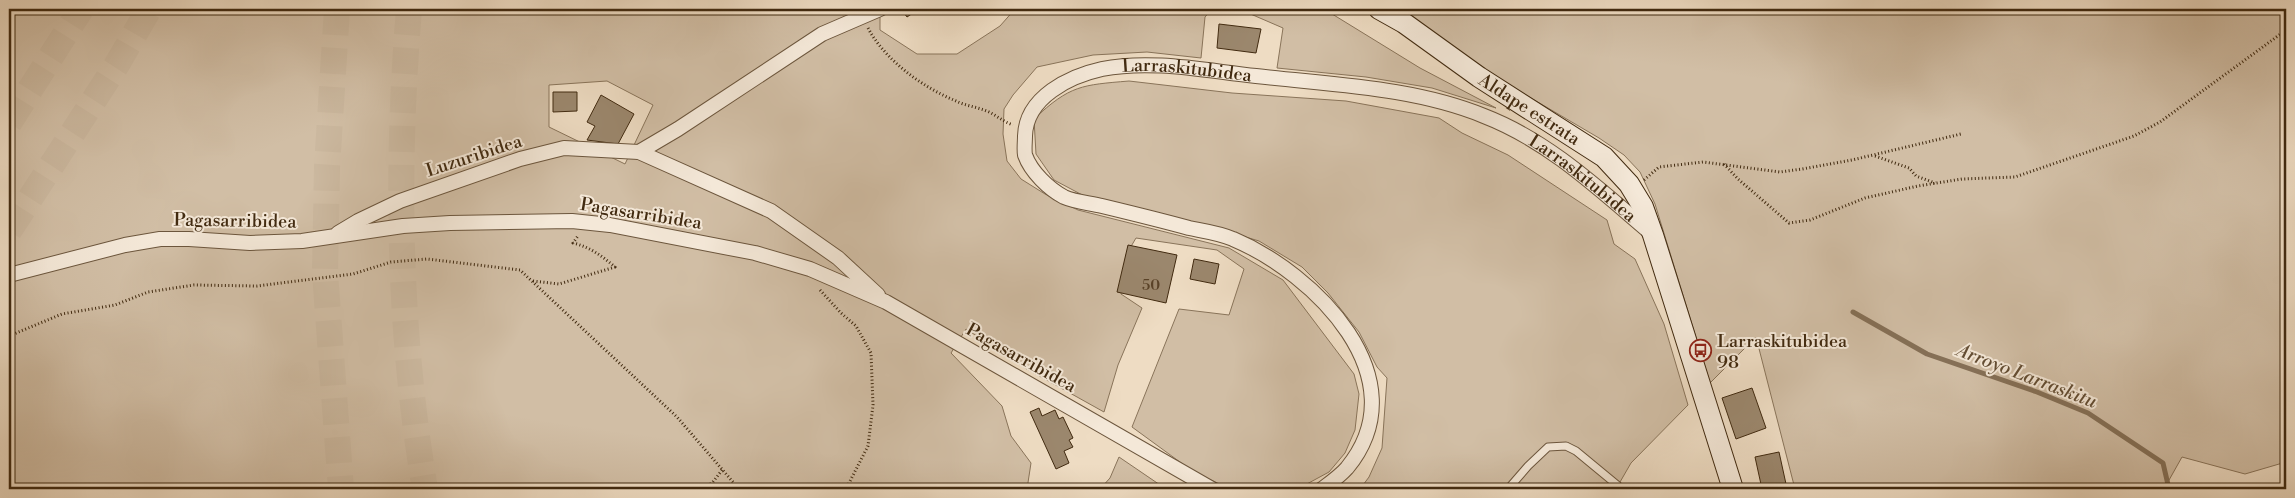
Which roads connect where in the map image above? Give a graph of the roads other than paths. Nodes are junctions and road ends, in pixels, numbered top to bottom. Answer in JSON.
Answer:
{"nodes":[{"id":1,"x":880,"y":9,"type":"edge"},
{"id":2,"x":1379,"y":9,"type":"edge"},
{"id":3,"x":639,"y":152,"type":"junction"},
{"id":4,"x":1653,"y":235,"type":"junction"},
{"id":5,"x":331,"y":237,"type":"junction"},
{"id":6,"x":9,"y":274,"type":"edge"},
{"id":7,"x":886,"y":302,"type":"junction"},
{"id":8,"x":1212,"y":489,"type":"edge"},
{"id":9,"x":1322,"y":489,"type":"edge"},
{"id":10,"x":1508,"y":489,"type":"edge"},
{"id":11,"x":1622,"y":489,"type":"edge"},
{"id":12,"x":1732,"y":489,"type":"edge"}],
"edges":[{"from":1,"to":3,"type":"street"},
{"from":2,"to":4,"type":"street","name":"Aldape estrata"},
{"from":3,"to":5,"type":"street","name":"Luzuribidea"},
{"from":3,"to":7,"type":"street","name":"Luzuribidea"},
{"from":4,"to":9,"type":"street","name":"Larraskitubidea"},
{"from":4,"to":12,"type":"street","name":"Larraskitubidea"},
{"from":5,"to":6,"type":"street","name":"Pagasarribidea"},
{"from":5,"to":7,"type":"street","name":"Pagasarribidea"},
{"from":7,"to":8,"type":"street","name":"Pagasarribidea"},
{"from":10,"to":11,"type":"lane"}]}
